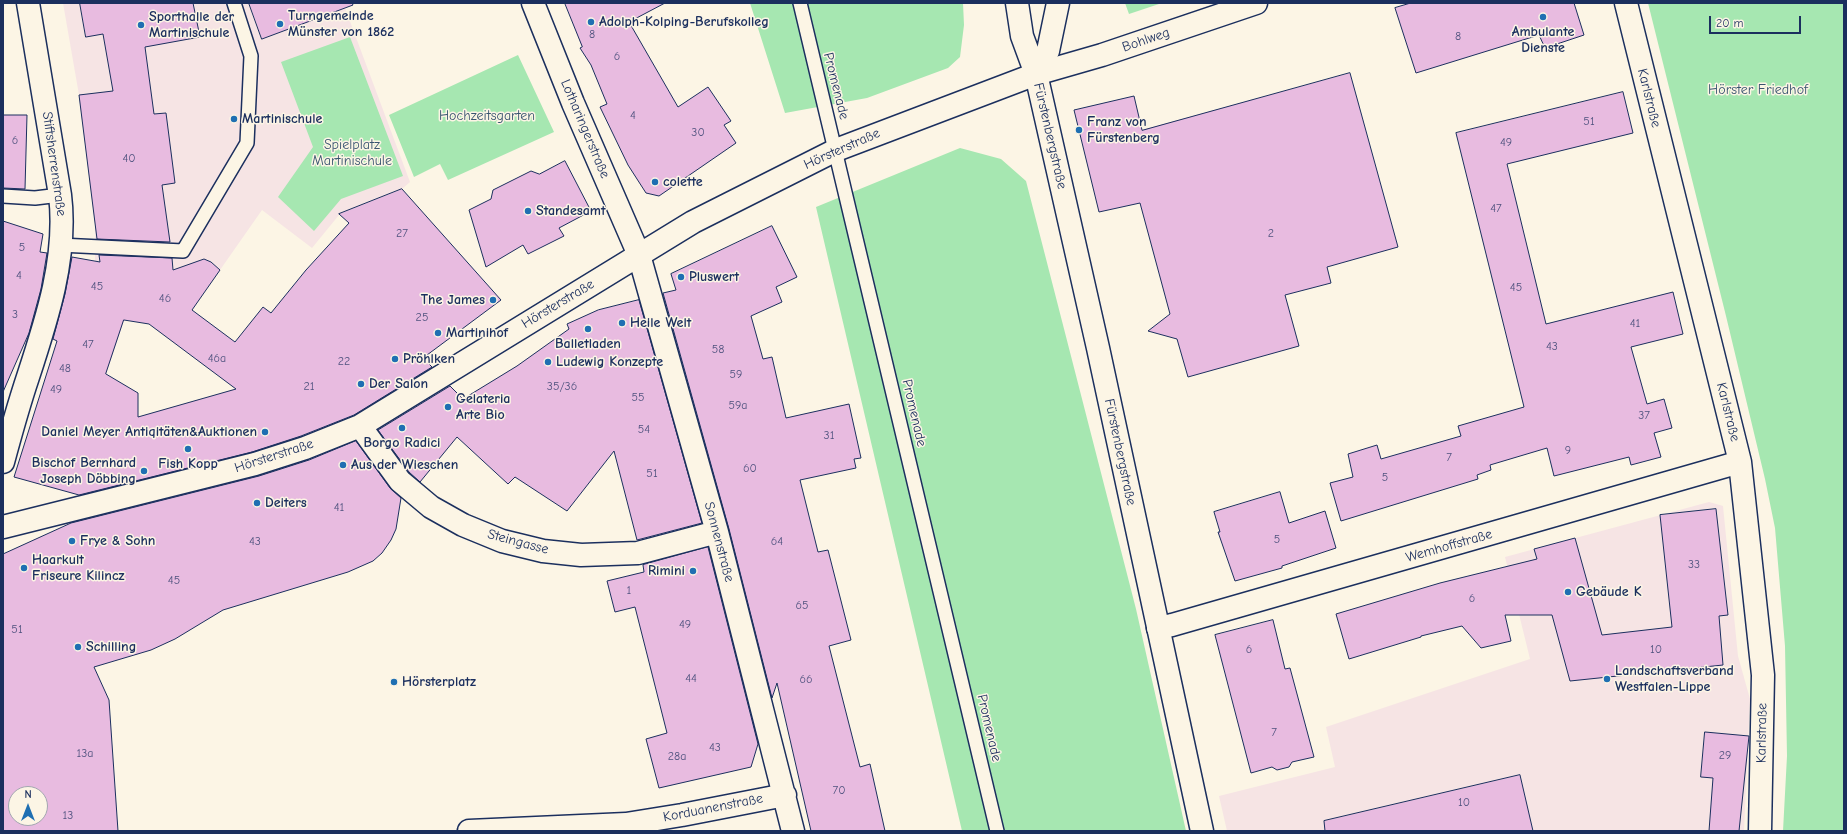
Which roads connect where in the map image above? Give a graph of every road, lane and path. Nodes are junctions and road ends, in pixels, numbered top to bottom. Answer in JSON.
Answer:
{"nodes":[{"id":1,"x":28,"y":3,"type":"edge"},
{"id":2,"x":234,"y":3,"type":"edge"},
{"id":3,"x":533,"y":3,"type":"edge"},
{"id":4,"x":800,"y":3,"type":"edge"},
{"id":5,"x":1017,"y":3,"type":"edge"},
{"id":6,"x":1058,"y":3,"type":"edge"},
{"id":7,"x":1256,"y":3,"type":"edge"},
{"id":8,"x":1626,"y":3,"type":"edge"},
{"id":9,"x":1036,"y":74,"type":"junction"},
{"id":10,"x":836,"y":150,"type":"junction"},
{"id":11,"x":60,"y":194,"type":"junction"},
{"id":12,"x":3,"y":196,"type":"edge"},
{"id":13,"x":60,"y":245,"type":"junction"},
{"id":14,"x":639,"y":255,"type":"junction"},
{"id":15,"x":360,"y":426,"type":"junction"},
{"id":16,"x":3,"y":462,"type":"edge"},
{"id":17,"x":1740,"y":462,"type":"junction"},
{"id":18,"x":3,"y":527,"type":"edge"},
{"id":19,"x":717,"y":532,"type":"junction"},
{"id":20,"x":1165,"y":626,"type":"junction"},
{"id":21,"x":784,"y":795,"type":"junction"},
{"id":22,"x":626,"y":827,"type":"edge"},
{"id":23,"x":469,"y":831,"type":"edge"},
{"id":24,"x":793,"y":831,"type":"edge"},
{"id":25,"x":997,"y":831,"type":"edge"},
{"id":26,"x":1202,"y":831,"type":"edge"},
{"id":27,"x":1760,"y":831,"type":"edge"}],
"edges":[{"from":1,"to":11,"type":"street","name":"Stiftsherrenstraße"},
{"from":2,"to":13,"type":"lane"},
{"from":3,"to":14,"type":"street","name":"Lotharingerstraße"},
{"from":4,"to":10,"type":"lane","name":"Promenade"},
{"from":5,"to":9,"type":"street","name":"Fürstenbergstraße"},
{"from":6,"to":9,"type":"street"},
{"from":7,"to":9,"type":"street","name":"Bohlweg"},
{"from":8,"to":17,"type":"street","name":"Karlstraße"},
{"from":9,"to":10,"type":"street","name":"Hörsterstraße"},
{"from":9,"to":20,"type":"street","name":"Fürstenbergstraße"},
{"from":10,"to":14,"type":"street","name":"Hörsterstraße"},
{"from":10,"to":25,"type":"lane","name":"Promenade"},
{"from":11,"to":12,"type":"lane"},
{"from":11,"to":13,"type":"street","name":"Stiftsherrenstraße"},
{"from":13,"to":16,"type":"street","name":"Stiftsherrenstraße"},
{"from":14,"to":15,"type":"street","name":"Hörsterstraße"},
{"from":14,"to":19,"type":"street","name":"Sonnenstraße"},
{"from":15,"to":18,"type":"street","name":"Hörsterstraße"},
{"from":15,"to":19,"type":"street","name":"Steingasse"},
{"from":17,"to":20,"type":"street","name":"Wemhoffstraße"},
{"from":17,"to":27,"type":"street","name":"Karlstraße"},
{"from":19,"to":21,"type":"street","name":"Sonnenstraße"},
{"from":20,"to":26,"type":"street","name":"Fürstenbergstraße"},
{"from":21,"to":22,"type":"street","name":"Korduanenstraße"},
{"from":21,"to":24,"type":"street","name":"Sonnenstraße"},
{"from":22,"to":23,"type":"street","name":"Korduanenstraße"}]}
